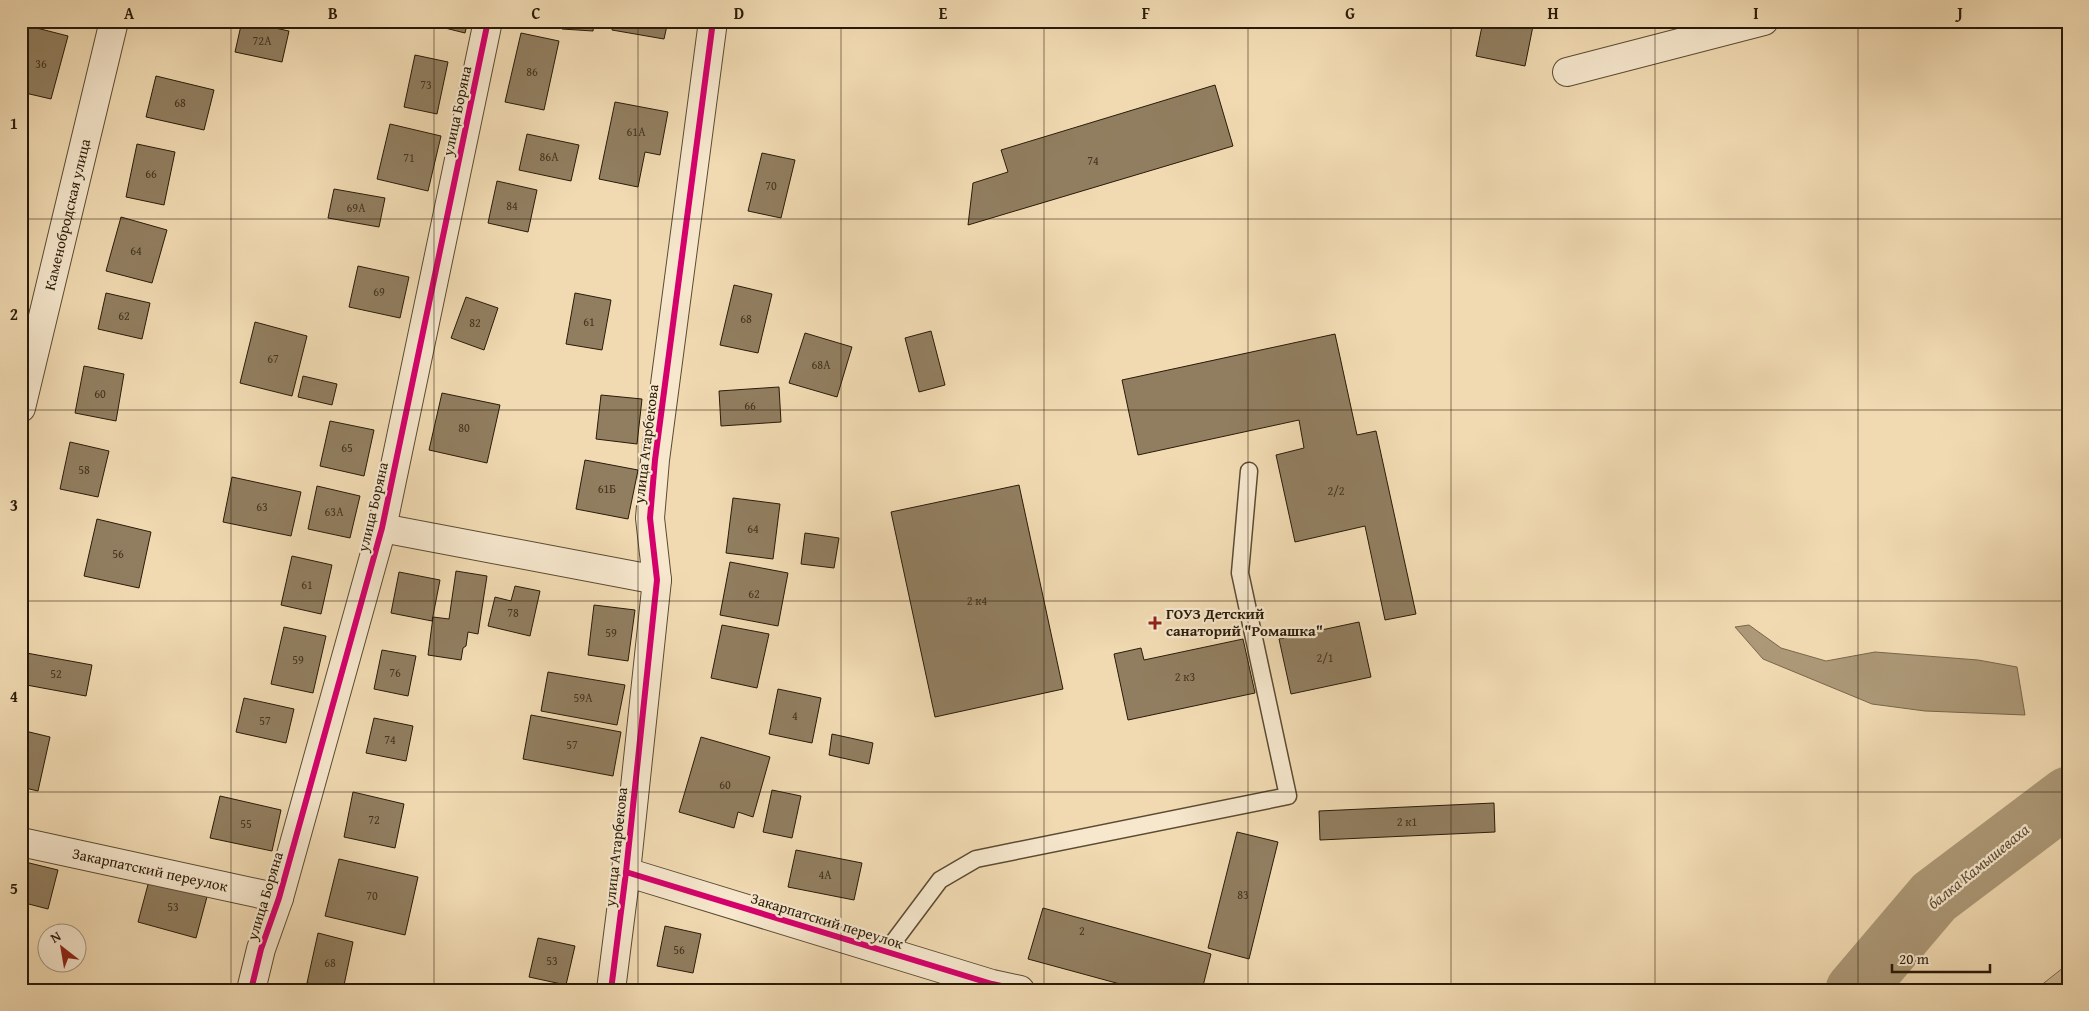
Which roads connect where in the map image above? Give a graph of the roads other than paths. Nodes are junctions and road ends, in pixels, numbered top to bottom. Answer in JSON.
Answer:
{"nodes":[{"id":1,"x":114,"y":21,"type":"edge"},
{"id":2,"x":488,"y":21,"type":"edge"},
{"id":3,"x":714,"y":21,"type":"edge"},
{"id":4,"x":1764,"y":21,"type":"edge"},
{"id":5,"x":1568,"y":72,"type":"dead end"},
{"id":6,"x":21,"y":408,"type":"edge"},
{"id":7,"x":1249,"y":471,"type":"dead end"},
{"id":8,"x":382,"y":528,"type":"junction"},
{"id":9,"x":657,"y":580,"type":"junction"},
{"id":10,"x":21,"y":842,"type":"edge"},
{"id":11,"x":626,"y":872,"type":"junction"},
{"id":12,"x":279,"y":898,"type":"junction"},
{"id":13,"x":886,"y":952,"type":"junction"},
{"id":14,"x":992,"y":987,"type":"edge"},
{"id":15,"x":250,"y":990,"type":"edge"},
{"id":16,"x":611,"y":990,"type":"edge"},
{"id":17,"x":1020,"y":990,"type":"edge"}],
"edges":[{"from":1,"to":6,"type":"street","name":"Каменобродская улица"},
{"from":2,"to":8,"type":"street","name":"улица Боряна"},
{"from":3,"to":9,"type":"street","name":"улица Атарбекова"},
{"from":4,"to":5,"type":"street"},
{"from":7,"to":13,"type":"lane"},
{"from":8,"to":9,"type":"street"},
{"from":8,"to":12,"type":"street","name":"улица Боряна"},
{"from":9,"to":11,"type":"street","name":"улица Атарбекова"},
{"from":10,"to":12,"type":"street","name":"Закарпатский переулок"},
{"from":11,"to":13,"type":"street","name":"Закарпатский переулок"},
{"from":11,"to":16,"type":"street","name":"улица Атарбекова"},
{"from":12,"to":15,"type":"street","name":"улица Боряна"},
{"from":13,"to":14,"type":"street","name":"Закарпатский переулок"},
{"from":14,"to":17,"type":"street","name":"Закарпатский переулок"}]}
